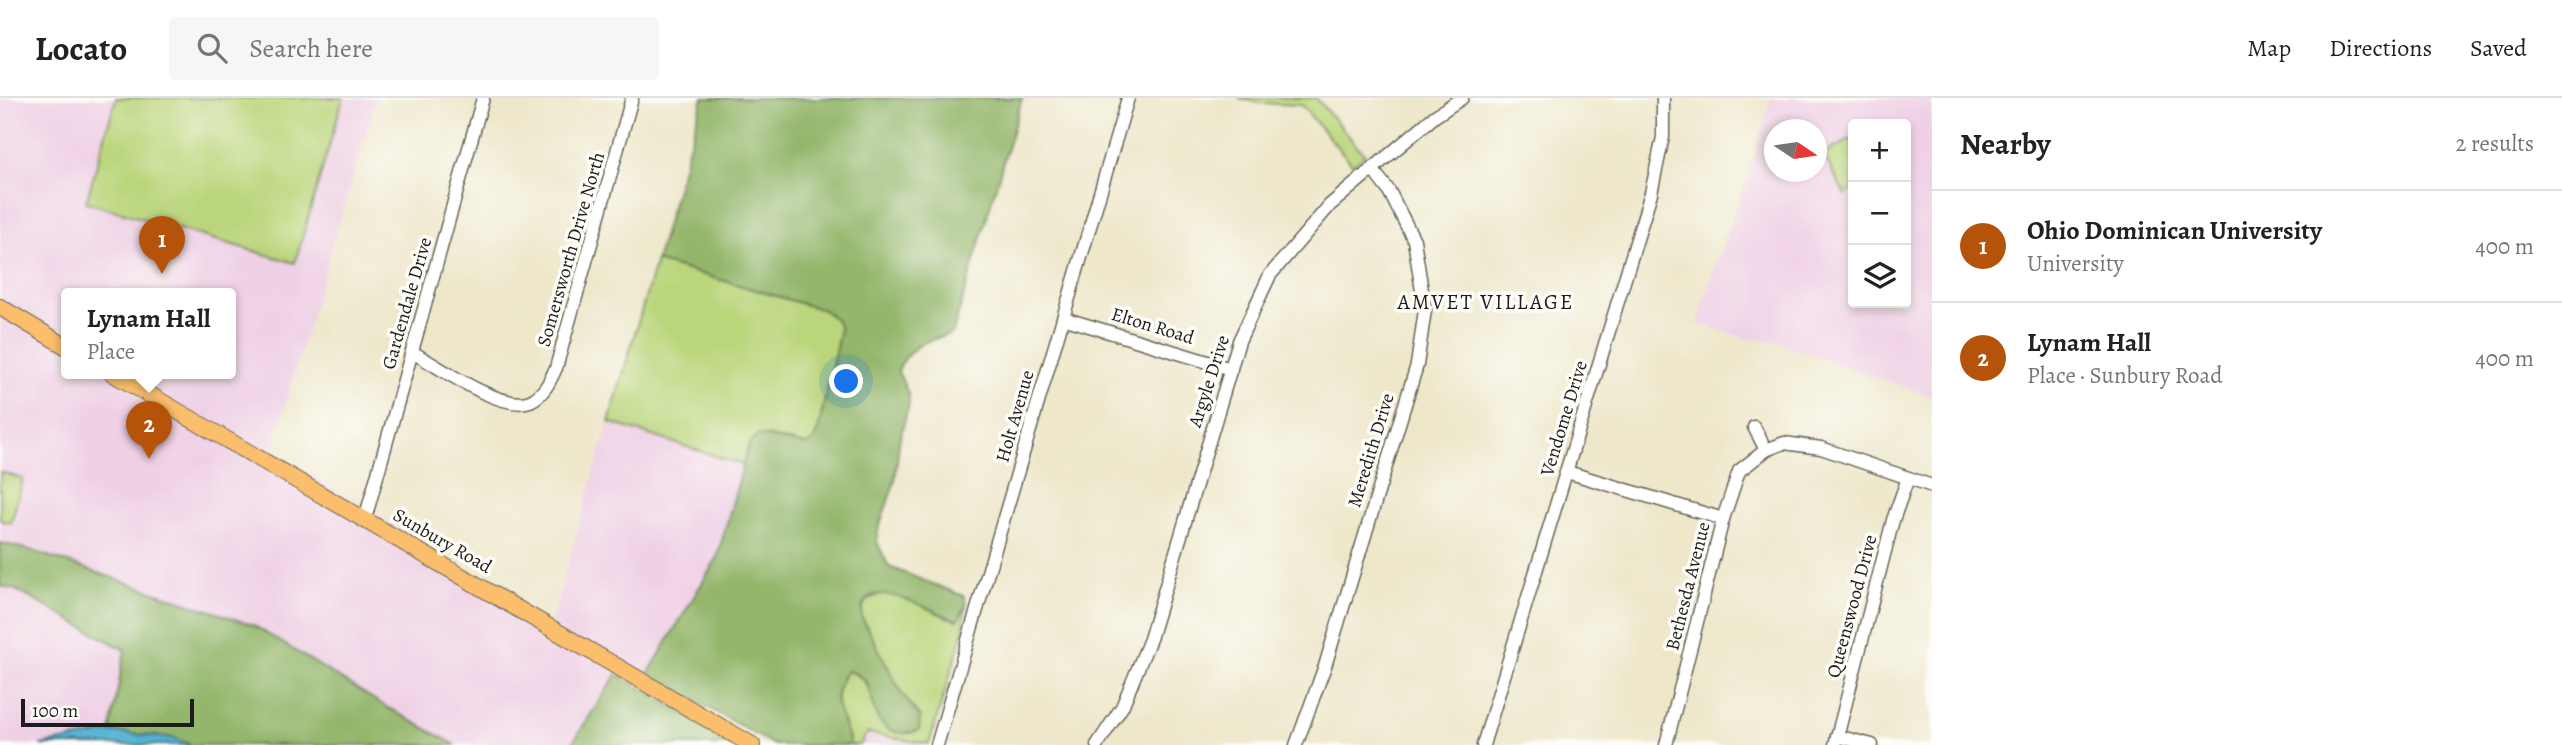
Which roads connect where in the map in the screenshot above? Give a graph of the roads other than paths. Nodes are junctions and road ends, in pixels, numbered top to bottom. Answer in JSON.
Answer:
{"nodes":[{"id":1,"x":483,"y":98,"type":"edge"},
{"id":2,"x":632,"y":98,"type":"edge"},
{"id":3,"x":1128,"y":98,"type":"edge"},
{"id":4,"x":1462,"y":98,"type":"edge"},
{"id":5,"x":1663,"y":98,"type":"edge"},
{"id":6,"x":1372,"y":169,"type":"junction"},
{"id":7,"x":0,"y":307,"type":"edge"},
{"id":8,"x":1063,"y":318,"type":"junction"},
{"id":9,"x":61,"y":343,"type":"edge"},
{"id":10,"x":412,"y":352,"type":"junction"},
{"id":11,"x":1231,"y":369,"type":"junction"},
{"id":12,"x":122,"y":379,"type":"edge"},
{"id":13,"x":1754,"y":427,"type":"dead end"},
{"id":14,"x":1766,"y":450,"type":"junction"},
{"id":15,"x":1567,"y":472,"type":"junction"},
{"id":16,"x":1908,"y":478,"type":"junction"},
{"id":17,"x":1932,"y":486,"type":"edge"},
{"id":18,"x":365,"y":519,"type":"junction"},
{"id":19,"x":1723,"y":519,"type":"junction"},
{"id":20,"x":1836,"y":741,"type":"edge"},
{"id":21,"x":752,"y":745,"type":"edge"},
{"id":22,"x":937,"y":745,"type":"edge"},
{"id":23,"x":1097,"y":745,"type":"edge"},
{"id":24,"x":1296,"y":745,"type":"edge"},
{"id":25,"x":1483,"y":745,"type":"edge"},
{"id":26,"x":1666,"y":745,"type":"edge"},
{"id":27,"x":1872,"y":745,"type":"edge"}],
"edges":[{"from":1,"to":10,"type":"street","name":"Gardendale Drive"},
{"from":2,"to":10,"type":"street","name":"Somersworth Drive North"},
{"from":3,"to":8,"type":"street","name":"Holt Avenue"},
{"from":4,"to":6,"type":"street","name":"Argyle Drive"},
{"from":5,"to":15,"type":"street","name":"Vendome Drive"},
{"from":6,"to":11,"type":"street","name":"Argyle Drive"},
{"from":6,"to":24,"type":"street","name":"Meredith Drive"},
{"from":7,"to":9,"type":"main road"},
{"from":8,"to":11,"type":"street","name":"Elton Road"},
{"from":8,"to":22,"type":"street","name":"Holt Avenue"},
{"from":10,"to":18,"type":"street","name":"Gardendale Drive"},
{"from":11,"to":23,"type":"street","name":"Argyle Drive"},
{"from":12,"to":18,"type":"main road","name":"Sunbury Road"},
{"from":13,"to":14,"type":"street"},
{"from":14,"to":16,"type":"street"},
{"from":14,"to":19,"type":"street","name":"Bethesda Avenue"},
{"from":15,"to":19,"type":"street"},
{"from":15,"to":25,"type":"street","name":"Vendome Drive"},
{"from":16,"to":17,"type":"street"},
{"from":16,"to":20,"type":"street","name":"Queenswood Drive"},
{"from":18,"to":21,"type":"main road","name":"Sunbury Road"},
{"from":19,"to":26,"type":"street","name":"Bethesda Avenue"},
{"from":20,"to":27,"type":"street"}]}
